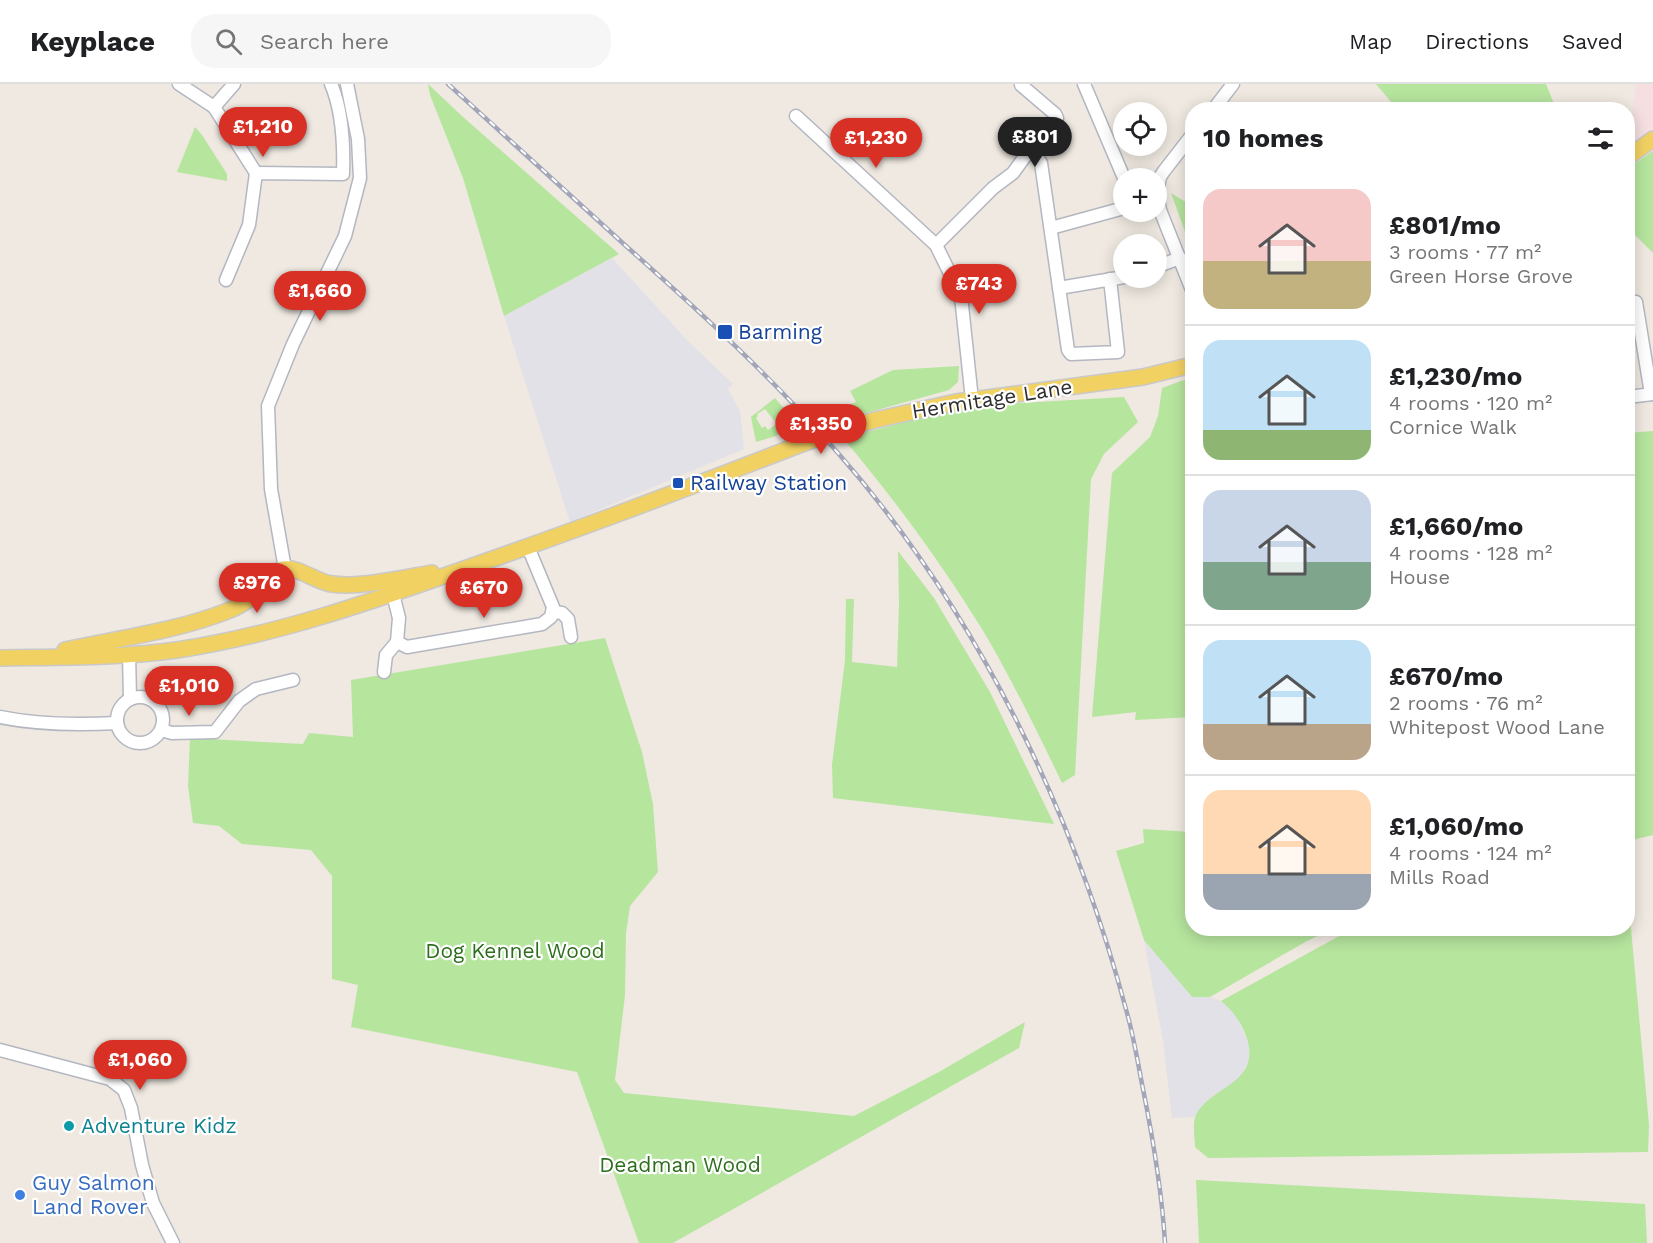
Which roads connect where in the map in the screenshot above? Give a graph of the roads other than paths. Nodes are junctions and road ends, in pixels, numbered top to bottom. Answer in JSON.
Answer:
{"nodes":[{"id":1,"x":179,"y":84,"type":"edge"},
{"id":2,"x":234,"y":84,"type":"edge"},
{"id":3,"x":331,"y":84,"type":"edge"},
{"id":4,"x":347,"y":84,"type":"edge"},
{"id":5,"x":1084,"y":84,"type":"edge"},
{"id":6,"x":1233,"y":84,"type":"edge"},
{"id":7,"x":1020,"y":85,"type":"edge"},
{"id":8,"x":1219,"y":102,"type":"edge"},
{"id":9,"x":214,"y":107,"type":"junction"},
{"id":10,"x":796,"y":116,"type":"dead end"},
{"id":11,"x":1653,"y":139,"type":"edge"},
{"id":12,"x":1185,"y":144,"type":"edge"},
{"id":13,"x":1031,"y":148,"type":"junction"},
{"id":14,"x":1635,"y":151,"type":"edge"},
{"id":15,"x":1120,"y":168,"type":"edge"},
{"id":16,"x":256,"y":173,"type":"junction"},
{"id":17,"x":1113,"y":211,"type":"edge"},
{"id":18,"x":1051,"y":228,"type":"junction"},
{"id":19,"x":936,"y":245,"type":"junction"},
{"id":20,"x":1180,"y":258,"type":"junction"},
{"id":21,"x":1167,"y":263,"type":"edge"},
{"id":22,"x":1185,"y":271,"type":"edge"},
{"id":23,"x":1110,"y":279,"type":"junction"},
{"id":24,"x":1113,"y":279,"type":"edge"},
{"id":25,"x":226,"y":280,"type":"dead end"},
{"id":26,"x":1059,"y":288,"type":"junction"},
{"id":27,"x":1636,"y":302,"type":"dead end"},
{"id":28,"x":1185,"y":367,"type":"edge"},
{"id":29,"x":1652,"y":394,"type":"edge"},
{"id":30,"x":1635,"y":396,"type":"edge"},
{"id":31,"x":972,"y":400,"type":"junction"},
{"id":32,"x":528,"y":547,"type":"junction"},
{"id":33,"x":469,"y":568,"type":"junction"},
{"id":34,"x":285,"y":569,"type":"junction"},
{"id":35,"x":393,"y":594,"type":"junction"},
{"id":36,"x":553,"y":612,"type":"junction"},
{"id":37,"x":571,"y":637,"type":"dead end"},
{"id":38,"x":397,"y":642,"type":"junction"},
{"id":39,"x":129,"y":654,"type":"junction"},
{"id":40,"x":33,"y":657,"type":"junction"},
{"id":41,"x":0,"y":658,"type":"edge"},
{"id":42,"x":384,"y":672,"type":"dead end"},
{"id":43,"x":293,"y":680,"type":"dead end"},
{"id":44,"x":130,"y":699,"type":"junction"},
{"id":45,"x":0,"y":717,"type":"edge"},
{"id":46,"x":117,"y":723,"type":"junction"},
{"id":47,"x":161,"y":730,"type":"junction"},
{"id":48,"x":0,"y":1050,"type":"edge"},
{"id":49,"x":173,"y":1243,"type":"edge"}],
"edges":[{"from":1,"to":9,"type":"street"},
{"from":2,"to":9,"type":"street"},
{"from":3,"to":16,"type":"street"},
{"from":4,"to":34,"type":"street"},
{"from":5,"to":15,"type":"street"},
{"from":6,"to":8,"type":"street"},
{"from":7,"to":13,"type":"street"},
{"from":9,"to":16,"type":"street"},
{"from":10,"to":19,"type":"street"},
{"from":11,"to":14,"type":"main road"},
{"from":12,"to":20,"type":"street"},
{"from":13,"to":18,"type":"street"},
{"from":13,"to":19,"type":"street"},
{"from":16,"to":25,"type":"street"},
{"from":17,"to":18,"type":"street"},
{"from":18,"to":26,"type":"street"},
{"from":19,"to":31,"type":"street"},
{"from":20,"to":21,"type":"street"},
{"from":20,"to":22,"type":"street"},
{"from":23,"to":24,"type":"street"},
{"from":23,"to":26,"type":"street"},
{"from":23,"to":26,"type":"street"},
{"from":27,"to":29,"type":"street"},
{"from":28,"to":31,"type":"main road","name":"Hermitage Lane"},
{"from":29,"to":30,"type":"street"},
{"from":31,"to":32,"type":"main road","name":"Hermitage Lane","bridge":true},
{"from":32,"to":33,"type":"main road","name":"Hermitage Lane"},
{"from":32,"to":36,"type":"street"},
{"from":33,"to":34,"type":"main road"},
{"from":33,"to":35,"type":"main road","name":"Hermitage Lane"},
{"from":34,"to":40,"type":"main road"},
{"from":35,"to":38,"type":"street"},
{"from":35,"to":39,"type":"main road","name":"Hermitage Lane"},
{"from":36,"to":37,"type":"street"},
{"from":36,"to":38,"type":"street"},
{"from":38,"to":42,"type":"street"},
{"from":39,"to":40,"type":"main road","name":"Hermitage Lane"},
{"from":39,"to":44,"type":"street"},
{"from":40,"to":41,"type":"main road","name":"Hermitage Lane"},
{"from":43,"to":47,"type":"street"},
{"from":44,"to":46,"type":"street"},
{"from":44,"to":47,"type":"street"},
{"from":45,"to":46,"type":"street"},
{"from":46,"to":47,"type":"street"},
{"from":48,"to":49,"type":"street"}]}
